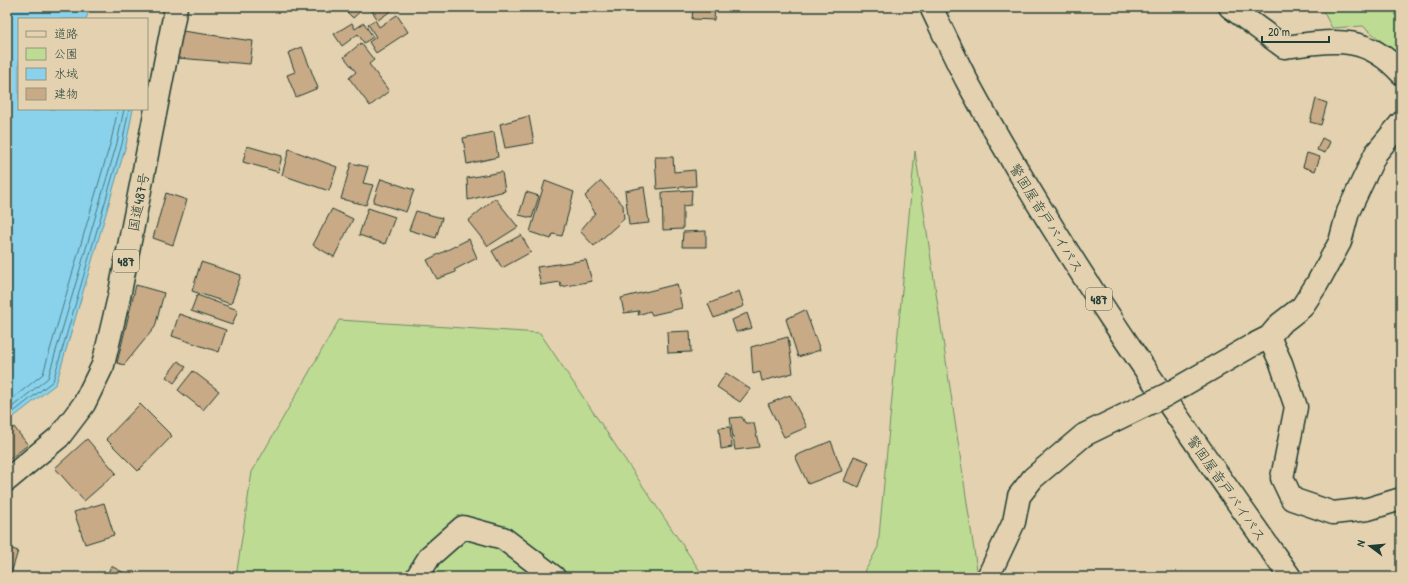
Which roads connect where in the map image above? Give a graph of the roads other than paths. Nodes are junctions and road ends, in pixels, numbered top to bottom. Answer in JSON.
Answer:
{"nodes":[{"id":1,"x":176,"y":7,"type":"edge"},
{"id":2,"x":931,"y":7,"type":"edge"},
{"id":3,"x":1230,"y":7,"type":"edge"},
{"id":4,"x":1401,"y":73,"type":"edge"},
{"id":5,"x":1401,"y":123,"type":"edge"},
{"id":6,"x":1260,"y":342,"type":"junction"},
{"id":7,"x":7,"y":480,"type":"edge"},
{"id":8,"x":1401,"y":499,"type":"edge"},
{"id":9,"x":417,"y":577,"type":"edge"},
{"id":10,"x":554,"y":577,"type":"edge"},
{"id":11,"x":988,"y":577,"type":"edge"},
{"id":12,"x":1290,"y":577,"type":"edge"}],
"edges":[{"from":1,"to":7,"type":"main road","name":"国道487号","number":"487"},
{"from":2,"to":12,"type":"main road","name":"警固屋音戸バイパス","number":"487"},
{"from":3,"to":4,"type":"main road"},
{"from":5,"to":6,"type":"main road"},
{"from":6,"to":8,"type":"main road"},
{"from":6,"to":11,"type":"main road","bridge":true},
{"from":9,"to":10,"type":"main road"}]}
